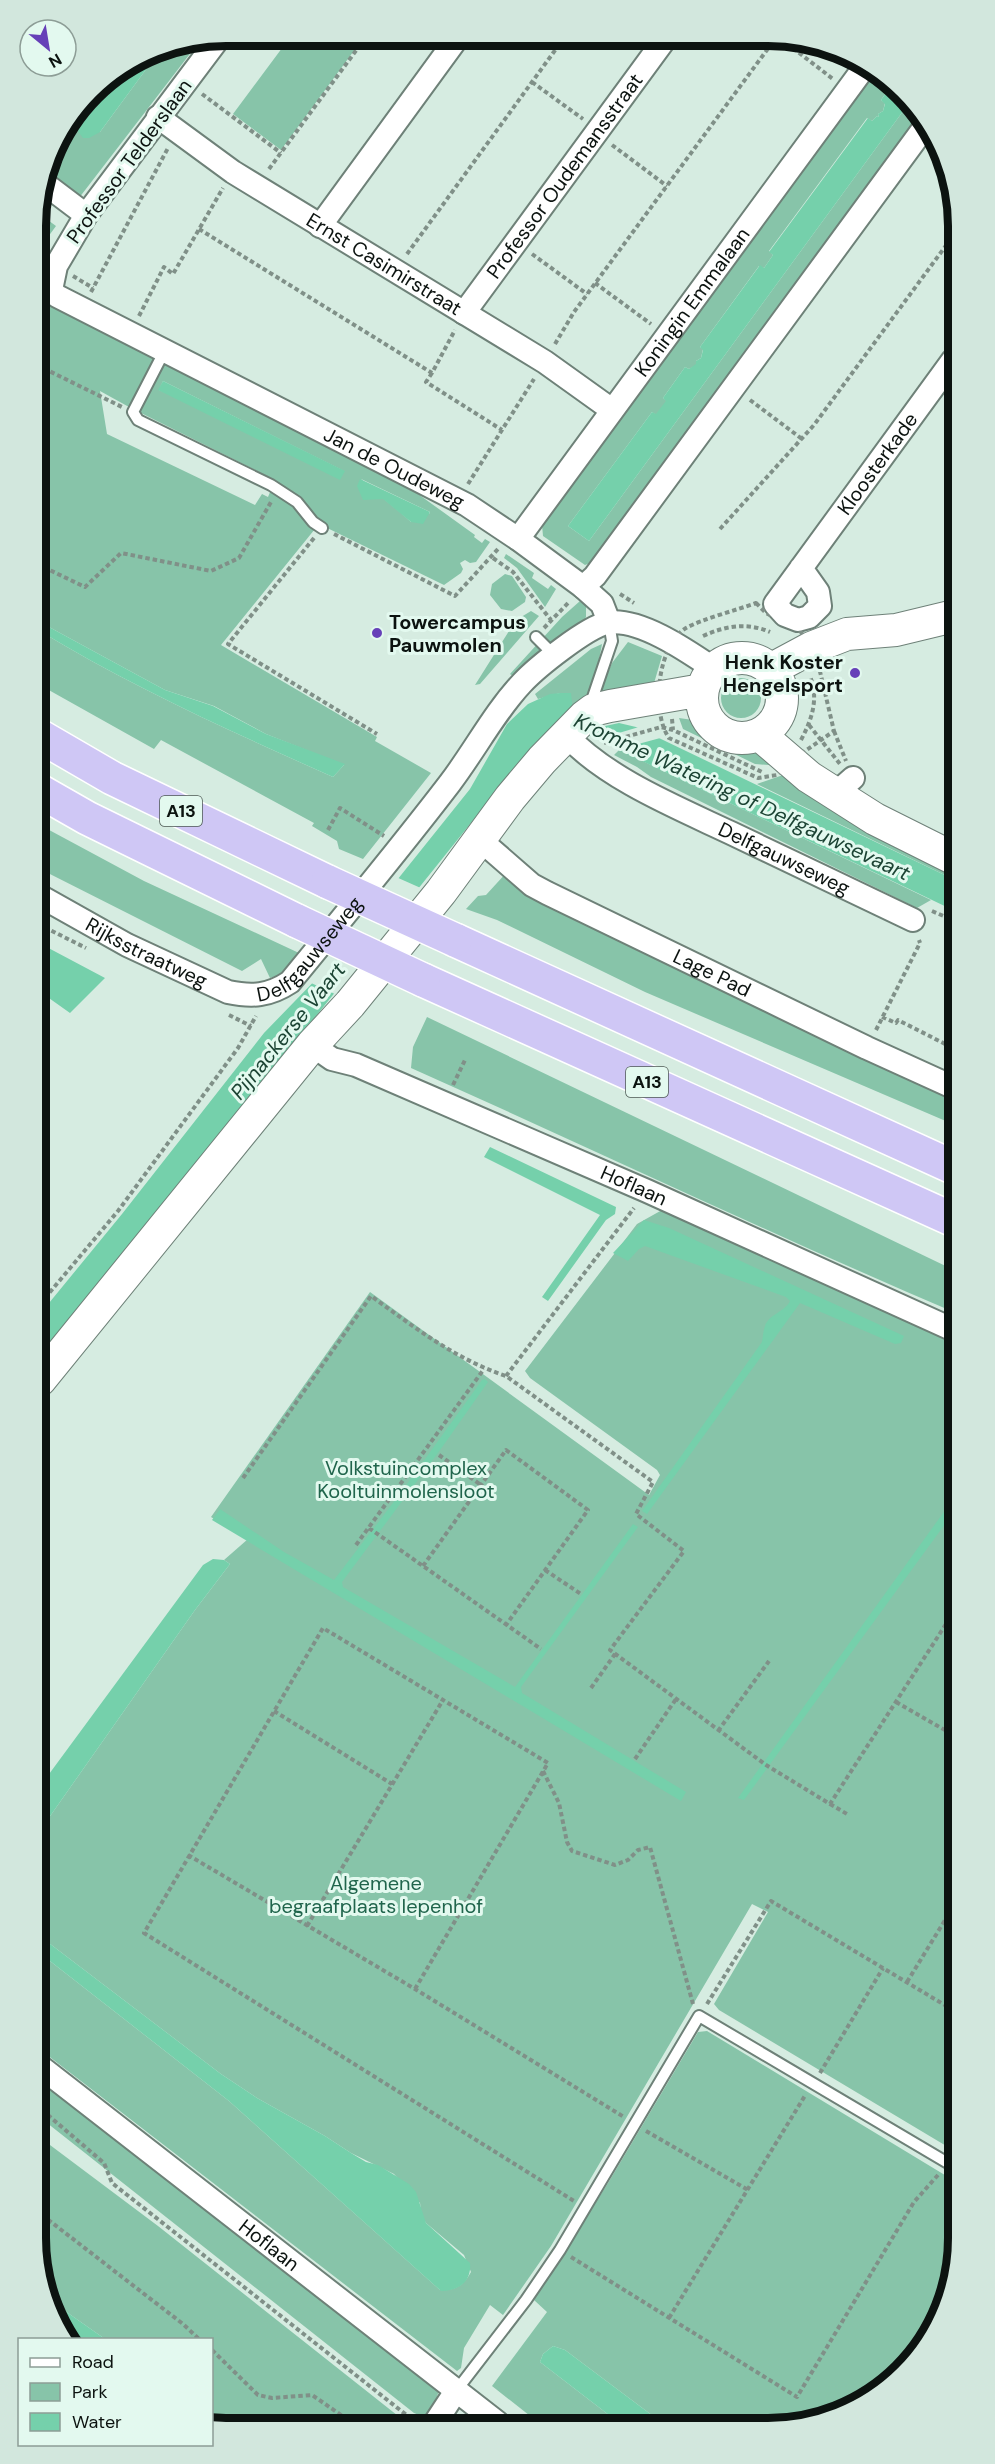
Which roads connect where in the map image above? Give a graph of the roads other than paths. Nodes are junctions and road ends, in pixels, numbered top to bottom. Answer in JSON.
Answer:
{"nodes":[{"id":1,"x":452,"y":46,"type":"edge"},
{"id":2,"x":660,"y":46,"type":"edge"},
{"id":3,"x":212,"y":47,"type":"edge"},
{"id":4,"x":860,"y":73,"type":"edge"},
{"id":5,"x":158,"y":117,"type":"junction"},
{"id":6,"x":921,"y":132,"type":"edge"},
{"id":7,"x":51,"y":189,"type":"edge"},
{"id":8,"x":86,"y":215,"type":"junction"},
{"id":9,"x":320,"y":226,"type":"junction"},
{"id":10,"x":51,"y":290,"type":"joint"},
{"id":11,"x":464,"y":314,"type":"junction"},
{"id":12,"x":165,"y":350,"type":"junction"},
{"id":13,"x":948,"y":367,"type":"edge"},
{"id":14,"x":612,"y":410,"type":"junction"},
{"id":15,"x":322,"y":528,"type":"road end"},
{"id":16,"x":514,"y":536,"type":"junction"},
{"id":17,"x":801,"y":568,"type":"dead end"},
{"id":18,"x":583,"y":587,"type":"junction"},
{"id":19,"x":948,"y":617,"type":"edge"},
{"id":20,"x":609,"y":622,"type":"junction"},
{"id":21,"x":536,"y":637,"type":"dead end"},
{"id":22,"x":555,"y":657,"type":"junction"},
{"id":23,"x":706,"y":690,"type":"junction"},
{"id":24,"x":772,"y":702,"type":"junction"},
{"id":25,"x":579,"y":722,"type":"junction"},
{"id":26,"x":47,"y":740,"type":"edge"},
{"id":27,"x":47,"y":795,"type":"edge"},
{"id":28,"x":478,"y":838,"type":"junction"},
{"id":29,"x":948,"y":856,"type":"edge"},
{"id":30,"x":47,"y":900,"type":"edge"},
{"id":31,"x":913,"y":921,"type":"road end"},
{"id":32,"x":261,"y":995,"type":"joint"},
{"id":33,"x":312,"y":1045,"type":"junction"},
{"id":34,"x":948,"y":1085,"type":"edge"},
{"id":35,"x":875,"y":1132,"type":"junction"},
{"id":36,"x":948,"y":1150,"type":"edge"},
{"id":37,"x":948,"y":1164,"type":"edge"},
{"id":38,"x":871,"y":1183,"type":"junction"},
{"id":39,"x":948,"y":1217,"type":"edge"},
{"id":40,"x":948,"y":1235,"type":"edge"},
{"id":41,"x":948,"y":1327,"type":"edge"},
{"id":42,"x":46,"y":1372,"type":"edge"},
{"id":43,"x":46,"y":2071,"type":"edge"},
{"id":44,"x":948,"y":2162,"type":"edge"},
{"id":45,"x":456,"y":2391,"type":"junction"},
{"id":46,"x":438,"y":2418,"type":"edge"},
{"id":47,"x":491,"y":2418,"type":"edge"}],
"edges":[{"from":1,"to":9,"type":"street"},
{"from":2,"to":11,"type":"street","name":"Professor Oudemansstraat"},
{"from":3,"to":5,"type":"street","name":"Professor Telderslaan"},
{"from":4,"to":14,"type":"street","name":"Koningin Emmalaan"},
{"from":5,"to":8,"type":"street","name":"Professor Telderslaan"},
{"from":5,"to":9,"type":"street","name":"Ernst Casimirstraat"},
{"from":6,"to":18,"type":"street"},
{"from":7,"to":8,"type":"street"},
{"from":8,"to":10,"type":"street","name":"Professor Telderslaan"},
{"from":9,"to":11,"type":"street","name":"Ernst Casimirstraat"},
{"from":10,"to":12,"type":"street","name":"Jan de Oudeweg"},
{"from":11,"to":14,"type":"street","name":"Ernst Casimirstraat"},
{"from":12,"to":15,"type":"lane"},
{"from":12,"to":16,"type":"street","name":"Jan de Oudeweg"},
{"from":13,"to":17,"type":"street","name":"Kloosterkade"},
{"from":14,"to":16,"type":"street","name":"Koningin Emmalaan"},
{"from":16,"to":18,"type":"street","name":"Jan de Oudeweg"},
{"from":18,"to":20,"type":"street","name":"Jan de Oudeweg"},
{"from":19,"to":24,"type":"street"},
{"from":20,"to":22,"type":"street","name":"Delfgauwseweg"},
{"from":20,"to":23,"type":"street"},
{"from":20,"to":25,"type":"lane"},
{"from":21,"to":22,"type":"lane"},
{"from":22,"to":32,"type":"street","name":"Delfgauwseweg"},
{"from":23,"to":24,"type":"street"},
{"from":23,"to":24,"type":"street"},
{"from":23,"to":25,"type":"street"},
{"from":24,"to":29,"type":"street"},
{"from":25,"to":28,"type":"street"},
{"from":25,"to":31,"type":"street","name":"Delfgauwseweg"},
{"from":26,"to":35,"type":"highway","number":"A13","bridge":true},
{"from":27,"to":38,"type":"highway","number":"A13","bridge":true},
{"from":28,"to":33,"type":"street"},
{"from":28,"to":34,"type":"street","name":"Lage Pad"},
{"from":30,"to":32,"type":"street","name":"Rijksstraatweg"},
{"from":33,"to":41,"type":"street","name":"Hoflaan"},
{"from":33,"to":42,"type":"street"},
{"from":35,"to":36,"type":"highway","number":"A13"},
{"from":35,"to":37,"type":"highway","number":"A13"},
{"from":38,"to":39,"type":"highway","number":"A13"},
{"from":38,"to":40,"type":"highway","number":"A13"},
{"from":43,"to":45,"type":"street","name":"Hoflaan"},
{"from":44,"to":45,"type":"lane"},
{"from":45,"to":46,"type":"street"},
{"from":45,"to":47,"type":"street","name":"Hoflaan"}]}
